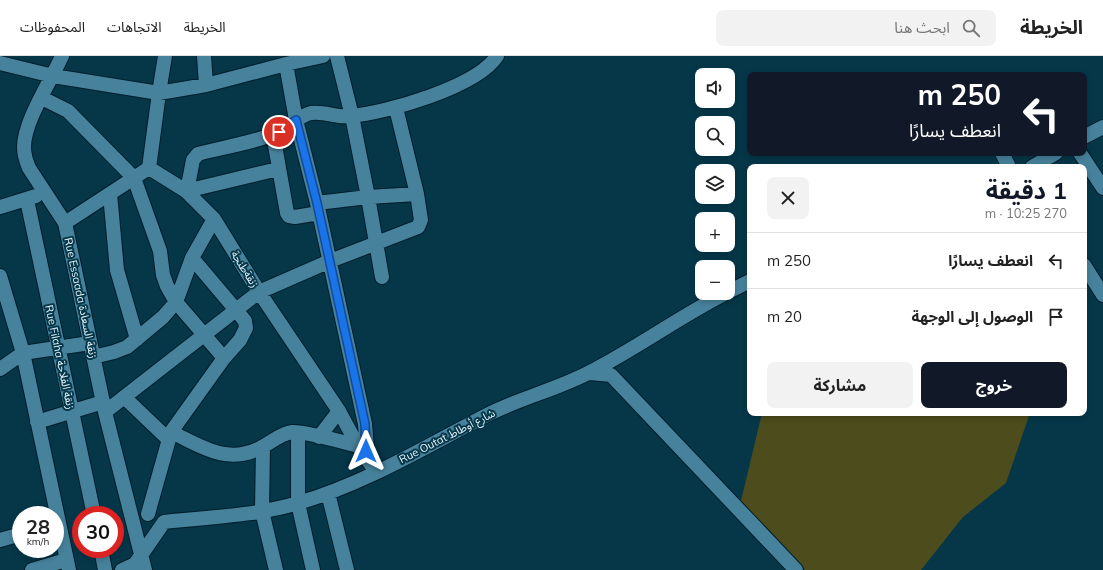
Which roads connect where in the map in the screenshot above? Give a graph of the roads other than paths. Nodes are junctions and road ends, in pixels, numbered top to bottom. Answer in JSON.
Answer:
{"nodes":[{"id":1,"x":62,"y":56,"type":"edge"},
{"id":2,"x":165,"y":56,"type":"edge"},
{"id":3,"x":204,"y":56,"type":"edge"},
{"id":4,"x":323,"y":56,"type":"edge"},
{"id":5,"x":337,"y":56,"type":"edge"},
{"id":6,"x":497,"y":56,"type":"edge"},
{"id":7,"x":302,"y":58,"type":"edge"},
{"id":8,"x":0,"y":63,"type":"edge"},
{"id":9,"x":286,"y":64,"type":"junction"},
{"id":10,"x":53,"y":76,"type":"junction"},
{"id":11,"x":206,"y":85,"type":"junction"},
{"id":12,"x":159,"y":93,"type":"junction"},
{"id":13,"x":42,"y":98,"type":"junction"},
{"id":14,"x":396,"y":108,"type":"junction"},
{"id":15,"x":352,"y":116,"type":"junction"},
{"id":16,"x":296,"y":120,"type":"junction"},
{"id":17,"x":1103,"y":127,"type":"edge"},
{"id":18,"x":273,"y":134,"type":"junction"},
{"id":19,"x":1087,"y":135,"type":"edge"},
{"id":20,"x":1051,"y":156,"type":"edge"},
{"id":21,"x":1082,"y":156,"type":"edge"},
{"id":22,"x":1037,"y":164,"type":"edge"},
{"id":23,"x":150,"y":168,"type":"junction"},
{"id":24,"x":278,"y":169,"type":"junction"},
{"id":25,"x":134,"y":178,"type":"junction"},
{"id":26,"x":1103,"y":188,"type":"edge"},
{"id":27,"x":186,"y":191,"type":"junction"},
{"id":28,"x":45,"y":193,"type":"junction"},
{"id":29,"x":110,"y":194,"type":"junction"},
{"id":30,"x":417,"y":194,"type":"junction"},
{"id":31,"x":368,"y":197,"type":"junction"},
{"id":32,"x":27,"y":200,"type":"junction"},
{"id":33,"x":0,"y":207,"type":"edge"},
{"id":34,"x":318,"y":208,"type":"junction"},
{"id":35,"x":214,"y":219,"type":"junction"},
{"id":36,"x":65,"y":223,"type":"junction"},
{"id":37,"x":377,"y":244,"type":"junction"},
{"id":38,"x":192,"y":258,"type":"junction"},
{"id":39,"x":330,"y":261,"type":"junction"},
{"id":40,"x":1087,"y":270,"type":"edge"},
{"id":41,"x":0,"y":276,"type":"edge"},
{"id":42,"x":382,"y":277,"type":"dead end"},
{"id":43,"x":747,"y":282,"type":"edge"},
{"id":44,"x":735,"y":288,"type":"edge"},
{"id":45,"x":259,"y":292,"type":"junction"},
{"id":46,"x":1103,"y":295,"type":"edge"},
{"id":47,"x":713,"y":300,"type":"edge"},
{"id":48,"x":176,"y":302,"type":"junction"},
{"id":49,"x":236,"y":310,"type":"junction"},
{"id":50,"x":204,"y":335,"type":"junction"},
{"id":51,"x":137,"y":339,"type":"junction"},
{"id":52,"x":58,"y":349,"type":"junction"},
{"id":53,"x":92,"y":350,"type":"junction"},
{"id":54,"x":23,"y":353,"type":"junction"},
{"id":55,"x":224,"y":358,"type":"junction"},
{"id":56,"x":0,"y":369,"type":"edge"},
{"id":57,"x":590,"y":373,"type":"junction"},
{"id":58,"x":124,"y":397,"type":"junction"},
{"id":59,"x":104,"y":407,"type":"junction"},
{"id":60,"x":72,"y":410,"type":"junction"},
{"id":61,"x":339,"y":411,"type":"junction"},
{"id":62,"x":38,"y":422,"type":"junction"},
{"id":63,"x":298,"y":433,"type":"junction"},
{"id":64,"x":170,"y":436,"type":"junction"},
{"id":65,"x":319,"y":437,"type":"junction"},
{"id":66,"x":263,"y":447,"type":"junction"},
{"id":67,"x":361,"y":450,"type":"junction"},
{"id":68,"x":376,"y":472,"type":"junction"},
{"id":69,"x":328,"y":493,"type":"junction"},
{"id":70,"x":128,"y":501,"type":"junction"},
{"id":71,"x":298,"y":503,"type":"junction"},
{"id":72,"x":54,"y":506,"type":"edge"},
{"id":73,"x":92,"y":506,"type":"edge"},
{"id":74,"x":262,"y":511,"type":"junction"},
{"id":75,"x":148,"y":514,"type":"junction"},
{"id":76,"x":164,"y":522,"type":"junction"},
{"id":77,"x":12,"y":537,"type":"edge"},
{"id":78,"x":0,"y":540,"type":"edge"},
{"id":79,"x":64,"y":550,"type":"edge"},
{"id":80,"x":142,"y":555,"type":"junction"},
{"id":81,"x":103,"y":558,"type":"edge"},
{"id":82,"x":68,"y":565,"type":"edge"},
{"id":83,"x":32,"y":570,"type":"edge"},
{"id":84,"x":105,"y":570,"type":"edge"},
{"id":85,"x":122,"y":570,"type":"edge"},
{"id":86,"x":145,"y":570,"type":"edge"},
{"id":87,"x":276,"y":570,"type":"edge"},
{"id":88,"x":313,"y":570,"type":"edge"},
{"id":89,"x":347,"y":570,"type":"edge"},
{"id":90,"x":796,"y":570,"type":"edge"}],
"edges":[{"from":1,"to":10,"type":"street","name":"Rue Essaada زنقة السعادة"},
{"from":2,"to":12,"type":"street"},
{"from":3,"to":11,"type":"street"},
{"from":4,"to":7,"type":"street"},
{"from":5,"to":15,"type":"street"},
{"from":6,"to":14,"type":"street"},
{"from":7,"to":9,"type":"street"},
{"from":8,"to":10,"type":"street"},
{"from":9,"to":11,"type":"street"},
{"from":9,"to":16,"type":"street"},
{"from":10,"to":12,"type":"street"},
{"from":10,"to":13,"type":"street","name":"Rue Essaada زنقة السعادة"},
{"from":11,"to":12,"type":"street"},
{"from":12,"to":23,"type":"street"},
{"from":13,"to":25,"type":"street"},
{"from":13,"to":28,"type":"street","name":"Rue Essaada زنقة السعادة"},
{"from":14,"to":15,"type":"street"},
{"from":14,"to":30,"type":"street"},
{"from":15,"to":16,"type":"street"},
{"from":15,"to":31,"type":"street"},
{"from":16,"to":18,"type":"street"},
{"from":16,"to":34,"type":"street"},
{"from":17,"to":19,"type":"street"},
{"from":18,"to":24,"type":"street"},
{"from":18,"to":27,"type":"street"},
{"from":20,"to":22,"type":"street"},
{"from":21,"to":26,"type":"street"},
{"from":23,"to":25,"type":"street"},
{"from":23,"to":27,"type":"street","name":"زنقةطنجة"},
{"from":24,"to":27,"type":"street"},
{"from":24,"to":34,"type":"street"},
{"from":25,"to":29,"type":"street"},
{"from":25,"to":48,"type":"street"},
{"from":27,"to":35,"type":"street","name":"زنقةطنجة"},
{"from":28,"to":32,"type":"street"},
{"from":28,"to":36,"type":"street","name":"Rue Essaada زنقة السعادة"},
{"from":29,"to":36,"type":"street"},
{"from":29,"to":51,"type":"street"},
{"from":30,"to":31,"type":"street"},
{"from":30,"to":37,"type":"street"},
{"from":31,"to":34,"type":"street"},
{"from":31,"to":37,"type":"street"},
{"from":32,"to":33,"type":"street"},
{"from":32,"to":52,"type":"street","name":"Rue Filaha زنقة الفلاحة"},
{"from":34,"to":39,"type":"street"},
{"from":35,"to":38,"type":"street"},
{"from":35,"to":45,"type":"street","name":"زنقةطنجة"},
{"from":36,"to":53,"type":"street","name":"Rue Essaada زنقة السعادة"},
{"from":37,"to":39,"type":"street"},
{"from":37,"to":42,"type":"street"},
{"from":38,"to":48,"type":"street"},
{"from":38,"to":49,"type":"street"},
{"from":39,"to":45,"type":"street"},
{"from":39,"to":67,"type":"street"},
{"from":40,"to":46,"type":"street"},
{"from":41,"to":54,"type":"street"},
{"from":43,"to":44,"type":"street","name":"Rue Outat شارع أوطاط"},
{"from":45,"to":49,"type":"street"},
{"from":45,"to":61,"type":"street","name":"زنقةطنجة"},
{"from":47,"to":57,"type":"street","name":"Rue Outat شارع أوطاط"},
{"from":48,"to":50,"type":"street"},
{"from":48,"to":51,"type":"street"},
{"from":49,"to":50,"type":"street"},
{"from":49,"to":55,"type":"street"},
{"from":50,"to":55,"type":"street"},
{"from":50,"to":58,"type":"street"},
{"from":51,"to":53,"type":"street"},
{"from":52,"to":53,"type":"street"},
{"from":52,"to":54,"type":"street"},
{"from":52,"to":60,"type":"street","name":"Rue Filaha زنقة الفلاحة"},
{"from":53,"to":59,"type":"street","name":"Rue Essaada زنقة السعادة"},
{"from":54,"to":56,"type":"street"},
{"from":54,"to":62,"type":"street"},
{"from":55,"to":64,"type":"street"},
{"from":57,"to":68,"type":"street","name":"Rue Outat شارع أوطاط"},
{"from":57,"to":90,"type":"street"},
{"from":58,"to":59,"type":"street"},
{"from":58,"to":64,"type":"street"},
{"from":59,"to":60,"type":"street"},
{"from":59,"to":70,"type":"street","name":"Rue Essaada زنقة السعادة"},
{"from":60,"to":62,"type":"street"},
{"from":60,"to":73,"type":"street","name":"Rue Filaha زنقة الفلاحة"},
{"from":61,"to":65,"type":"street"},
{"from":61,"to":67,"type":"street","name":"زنقةطنجة"},
{"from":62,"to":72,"type":"street"},
{"from":63,"to":65,"type":"street"},
{"from":63,"to":66,"type":"street"},
{"from":63,"to":71,"type":"street"},
{"from":64,"to":66,"type":"street"},
{"from":64,"to":75,"type":"street"},
{"from":65,"to":67,"type":"street"},
{"from":66,"to":74,"type":"street"},
{"from":67,"to":68,"type":"street","name":"زنقةطنجة"},
{"from":68,"to":69,"type":"street","name":"Rue Outat شارع أوطاط"},
{"from":69,"to":71,"type":"street","name":"Rue Outat شارع أوطاط"},
{"from":69,"to":89,"type":"street"},
{"from":70,"to":75,"type":"street"},
{"from":70,"to":80,"type":"street","name":"Rue Essaada زنقة السعادة"},
{"from":71,"to":74,"type":"street","name":"Rue Outat شارع أوطاط"},
{"from":71,"to":88,"type":"street"},
{"from":74,"to":76,"type":"street","name":"Rue Outat شارع أوطاط"},
{"from":74,"to":87,"type":"street"},
{"from":75,"to":76,"type":"street"},
{"from":76,"to":80,"type":"street"},
{"from":77,"to":78,"type":"street"},
{"from":79,"to":82,"type":"street"},
{"from":80,"to":85,"type":"street"},
{"from":80,"to":86,"type":"street","name":"Rue Essaada زنقة السعادة"},
{"from":81,"to":84,"type":"street"},
{"from":82,"to":83,"type":"street"}]}
